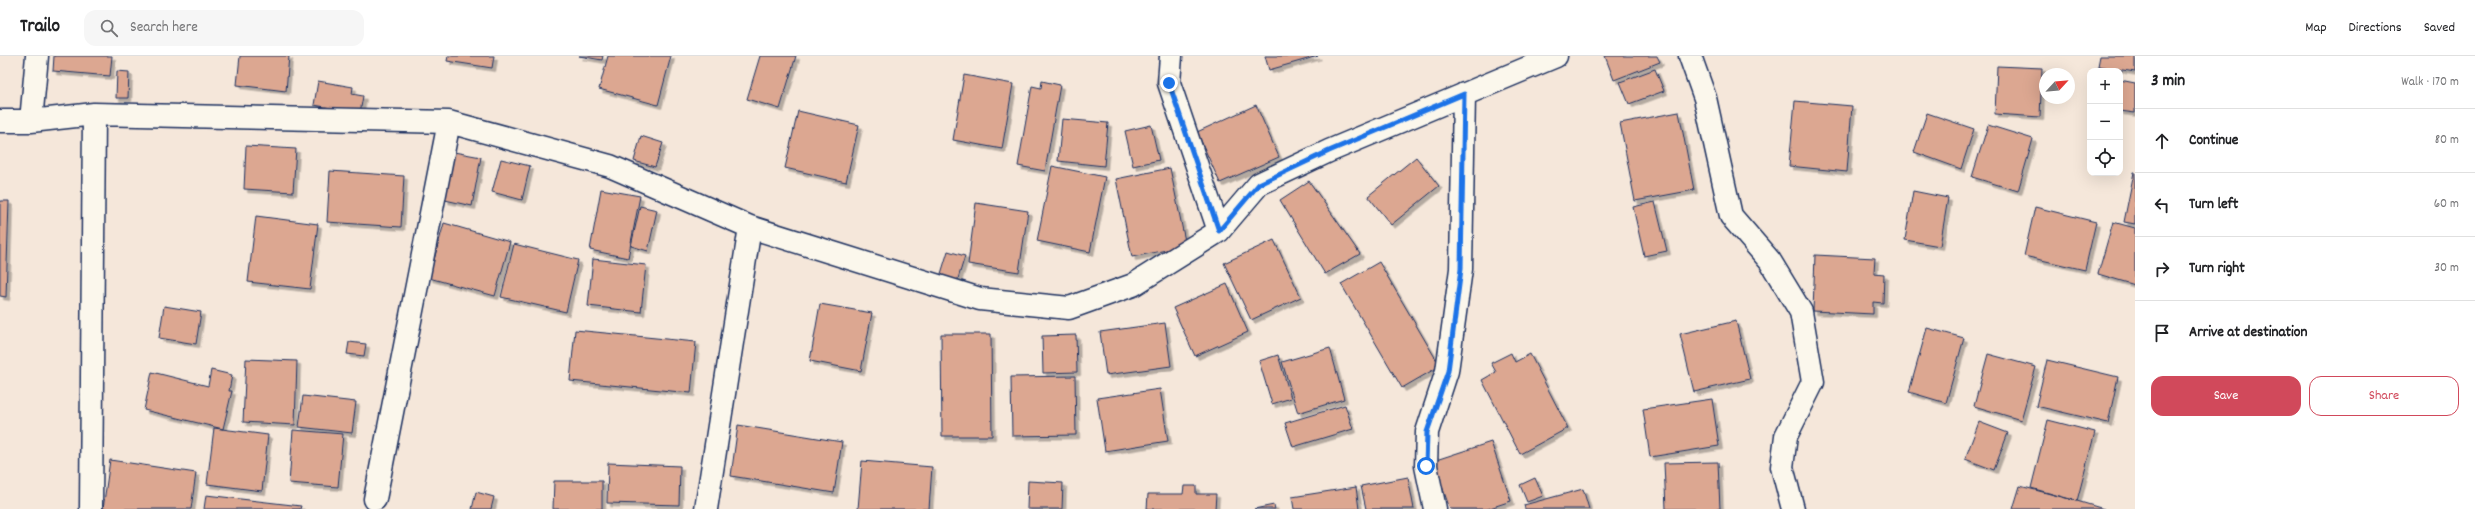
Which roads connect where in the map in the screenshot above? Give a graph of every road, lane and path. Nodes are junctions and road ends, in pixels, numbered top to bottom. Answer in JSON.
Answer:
{"nodes":[{"id":1,"x":37,"y":56,"type":"edge"},
{"id":2,"x":1171,"y":56,"type":"edge"},
{"id":3,"x":1556,"y":56,"type":"edge"},
{"id":4,"x":1690,"y":56,"type":"edge"},
{"id":5,"x":1464,"y":94,"type":"junction"},
{"id":6,"x":94,"y":114,"type":"junction"},
{"id":7,"x":0,"y":121,"type":"edge"},
{"id":8,"x":31,"y":121,"type":"junction"},
{"id":9,"x":449,"y":122,"type":"junction"},
{"id":10,"x":750,"y":227,"type":"junction"},
{"id":11,"x":1219,"y":231,"type":"junction"},
{"id":12,"x":375,"y":499,"type":"dead end"},
{"id":13,"x":90,"y":509,"type":"edge"},
{"id":14,"x":706,"y":509,"type":"edge"},
{"id":15,"x":1435,"y":509,"type":"edge"},
{"id":16,"x":1793,"y":509,"type":"edge"}],
"edges":[{"from":1,"to":8,"type":"street"},
{"from":2,"to":11,"type":"street"},
{"from":3,"to":5,"type":"street"},
{"from":4,"to":16,"type":"street"},
{"from":5,"to":11,"type":"street"},
{"from":5,"to":15,"type":"street"},
{"from":6,"to":8,"type":"street"},
{"from":6,"to":9,"type":"street"},
{"from":6,"to":13,"type":"street"},
{"from":7,"to":8,"type":"street"},
{"from":9,"to":10,"type":"street"},
{"from":9,"to":12,"type":"street"},
{"from":10,"to":11,"type":"street"},
{"from":10,"to":14,"type":"street"}]}
